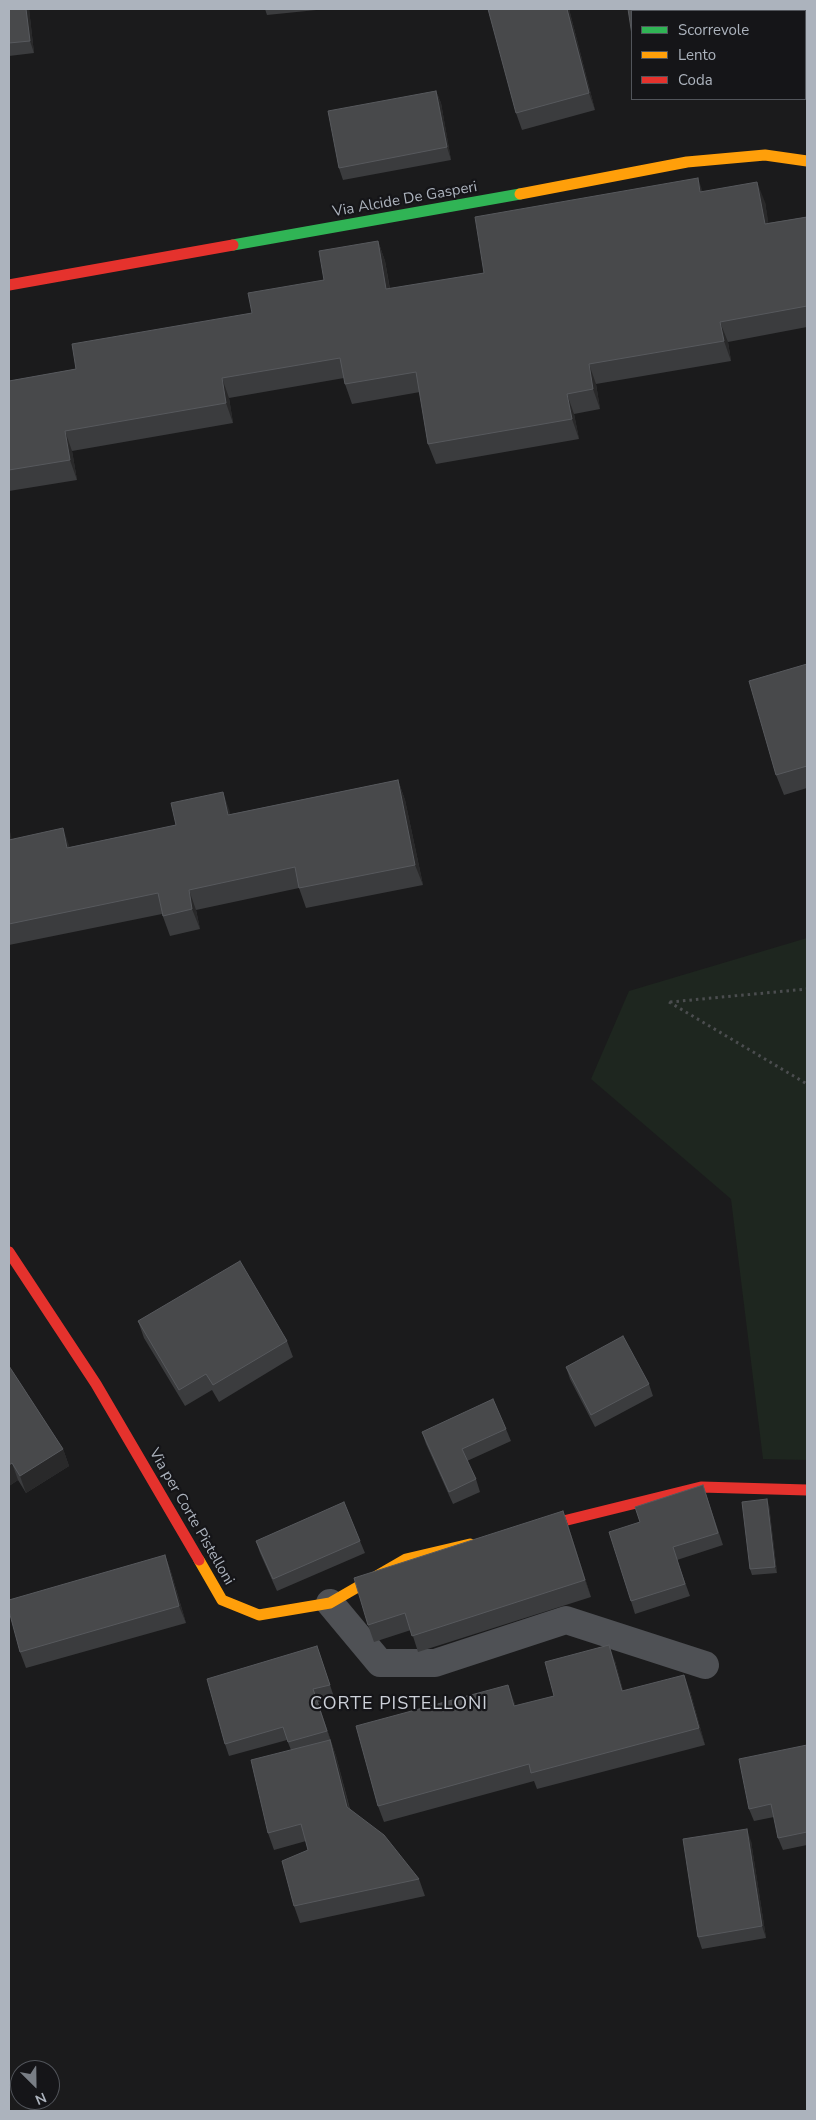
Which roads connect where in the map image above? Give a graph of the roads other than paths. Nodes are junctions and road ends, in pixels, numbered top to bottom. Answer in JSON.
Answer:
{"nodes":[{"id":1,"x":807,"y":161,"type":"edge"},
{"id":2,"x":9,"y":285,"type":"edge"},
{"id":3,"x":9,"y":1252,"type":"edge"},
{"id":4,"x":807,"y":1490,"type":"edge"},
{"id":5,"x":520,"y":1532,"type":"edge"},
{"id":6,"x":482,"y":1541,"type":"edge"},
{"id":7,"x":330,"y":1603,"type":"junction"},
{"id":8,"x":705,"y":1665,"type":"dead end"}],
"edges":[{"from":1,"to":2,"type":"street","name":"Via Alcide De Gasperi"},
{"from":3,"to":7,"type":"street","name":"Via per Corte Pistelloni"},
{"from":4,"to":5,"type":"street"},
{"from":6,"to":7,"type":"street","name":"Via per Corte Pistelloni"},
{"from":7,"to":8,"type":"street"}]}
